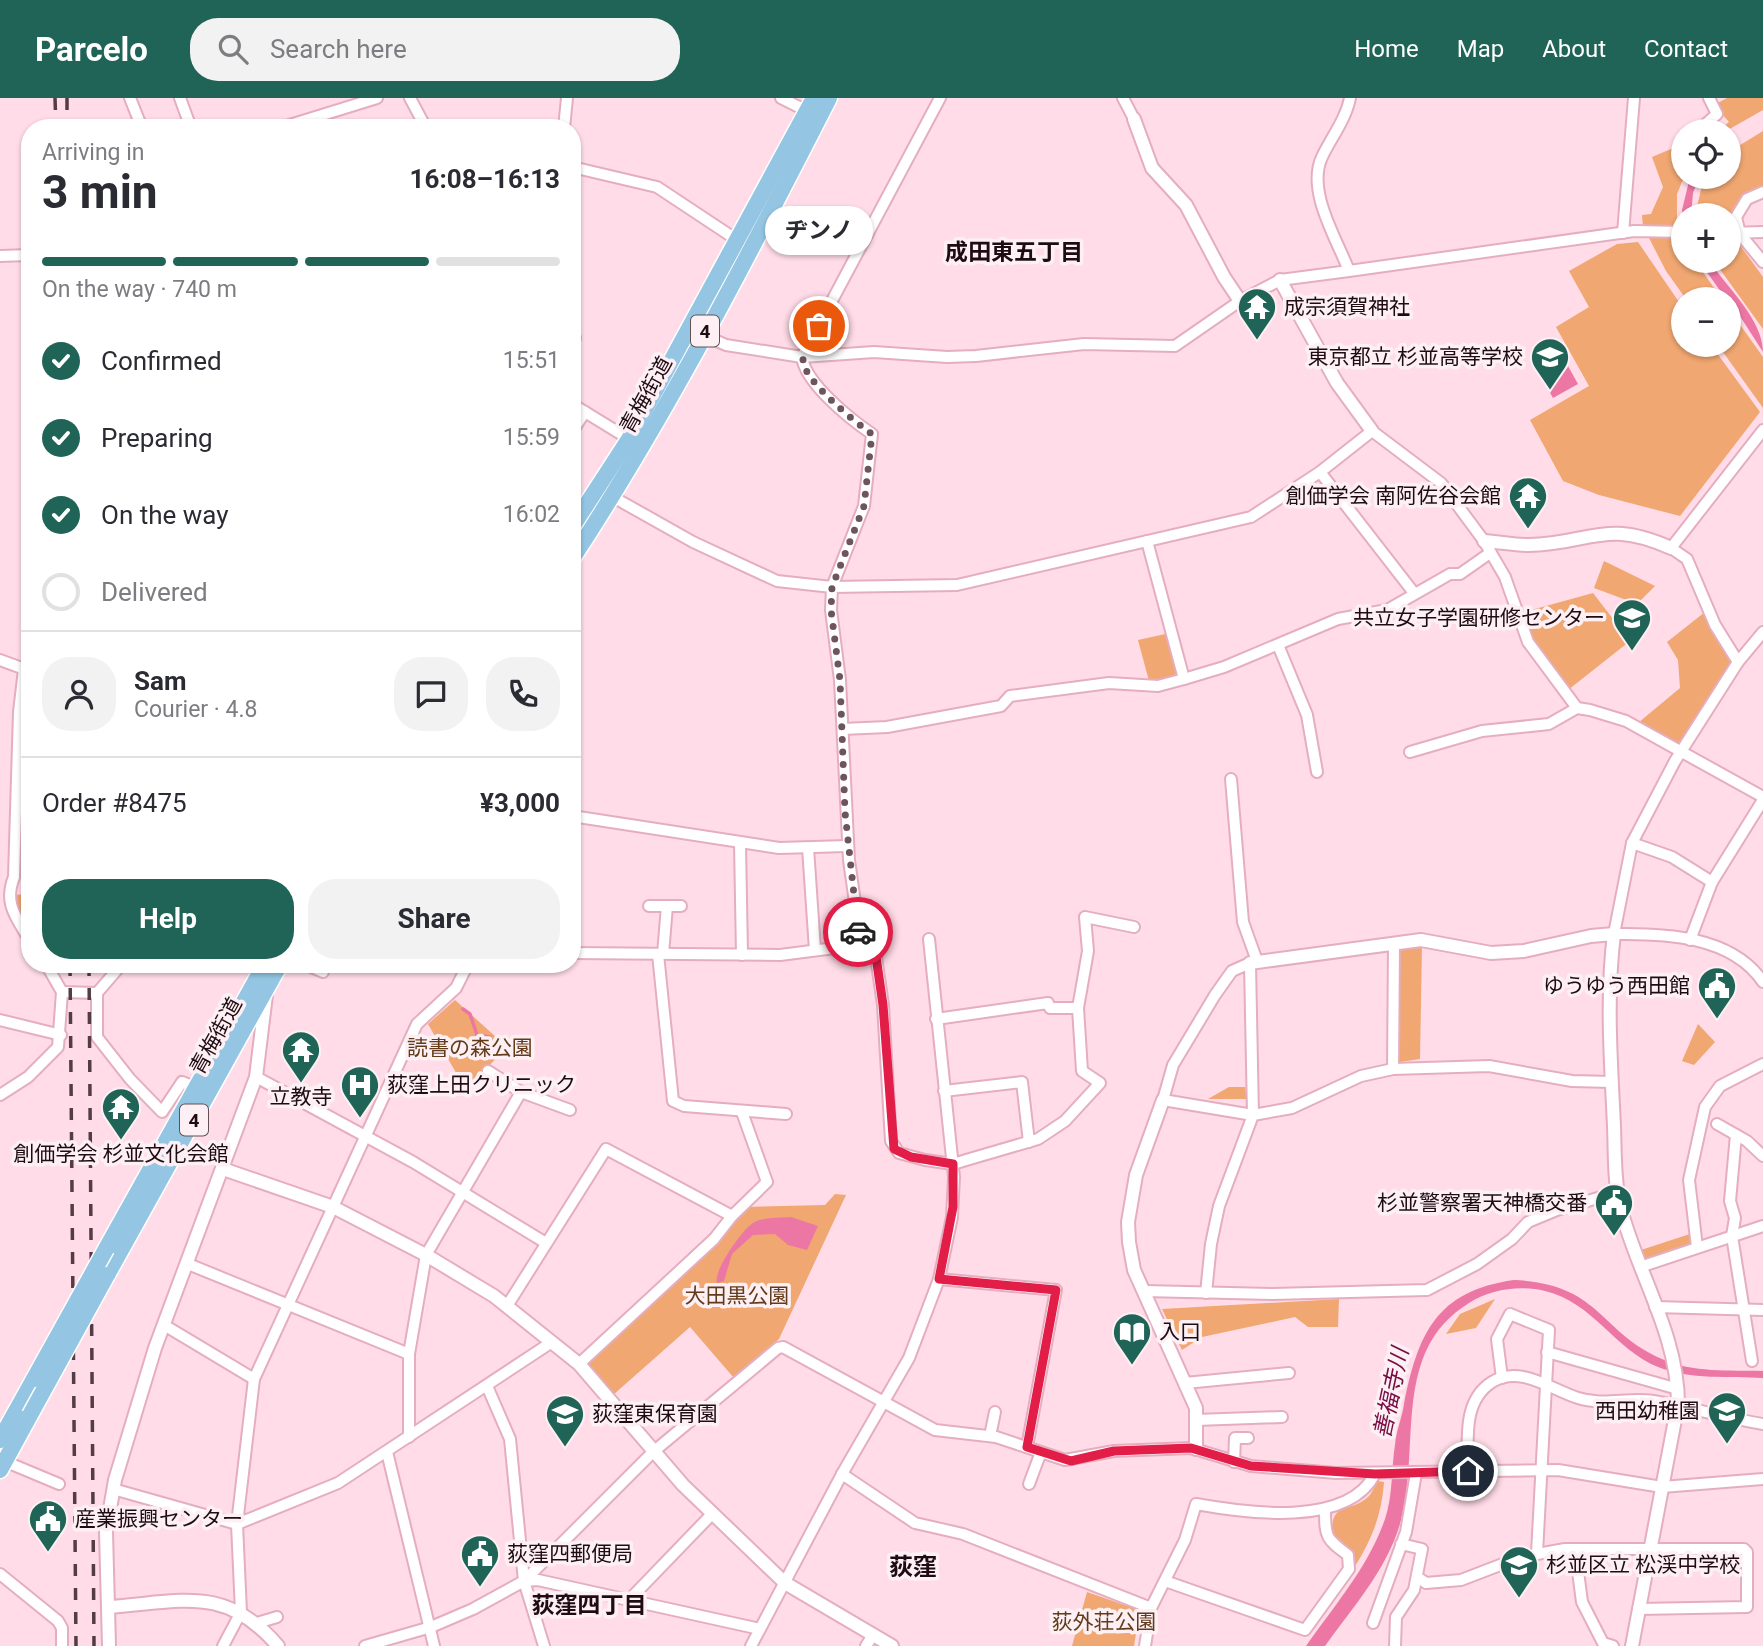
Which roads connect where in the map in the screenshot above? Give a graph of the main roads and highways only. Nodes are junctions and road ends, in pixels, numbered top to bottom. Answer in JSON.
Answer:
{"nodes":[{"id":1,"x":829,"y":98,"type":"edge"},
{"id":2,"x":811,"y":105,"type":"edge"},
{"id":3,"x":581,"y":513,"type":"edge"},
{"id":4,"x":581,"y":545,"type":"edge"},
{"id":5,"x":263,"y":976,"type":"edge"},
{"id":6,"x":0,"y":1440,"type":"edge"},
{"id":7,"x":2,"y":1466,"type":"edge"}],
"edges":[{"from":1,"to":4,"type":"main road","name":"青梅街道","number":"4"},
{"from":2,"to":3,"type":"main road","name":"青梅街道","number":"4"},
{"from":5,"to":6,"type":"main road","name":"青梅街道","number":"4","bridge":true},
{"from":5,"to":7,"type":"main road","name":"青梅街道","number":"4","bridge":true}]}
